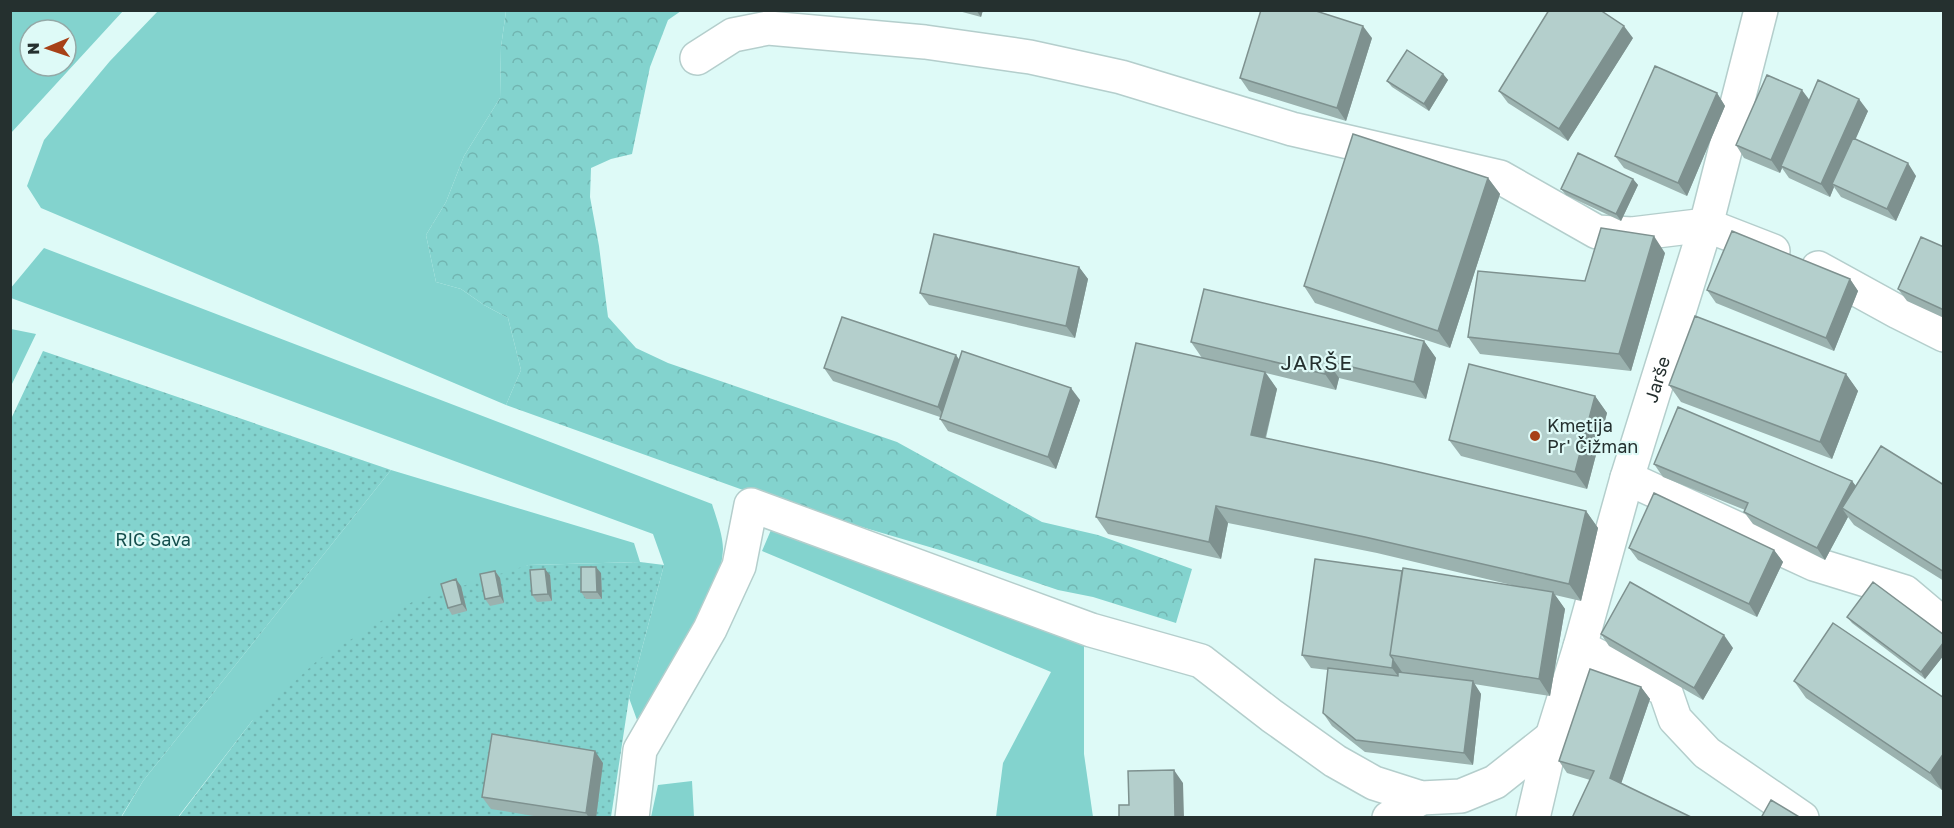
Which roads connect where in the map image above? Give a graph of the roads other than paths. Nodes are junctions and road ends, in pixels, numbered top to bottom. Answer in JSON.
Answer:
{"nodes":[{"id":1,"x":1761,"y":10,"type":"edge"},
{"id":2,"x":697,"y":58,"type":"dead end"},
{"id":3,"x":1706,"y":225,"type":"junction"},
{"id":4,"x":1944,"y":335,"type":"edge"},
{"id":5,"x":1627,"y":478,"type":"junction"},
{"id":6,"x":1944,"y":625,"type":"edge"},
{"id":7,"x":1580,"y":647,"type":"junction"},
{"id":8,"x":1552,"y":738,"type":"junction"},
{"id":9,"x":1421,"y":798,"type":"junction"},
{"id":10,"x":632,"y":818,"type":"edge"},
{"id":11,"x":1389,"y":818,"type":"edge"},
{"id":12,"x":1533,"y":818,"type":"edge"},
{"id":13,"x":1802,"y":818,"type":"edge"}],
"edges":[{"from":1,"to":3,"type":"street","name":"Jarše"},
{"from":2,"to":3,"type":"street"},
{"from":3,"to":4,"type":"street"},
{"from":3,"to":5,"type":"street","name":"Jarše"},
{"from":5,"to":6,"type":"street"},
{"from":5,"to":7,"type":"street","name":"Jarše"},
{"from":7,"to":8,"type":"street","name":"Jarše"},
{"from":7,"to":13,"type":"street"},
{"from":8,"to":9,"type":"street"},
{"from":8,"to":12,"type":"street","name":"Jarše"},
{"from":9,"to":10,"type":"street"},
{"from":9,"to":11,"type":"street"}]}
